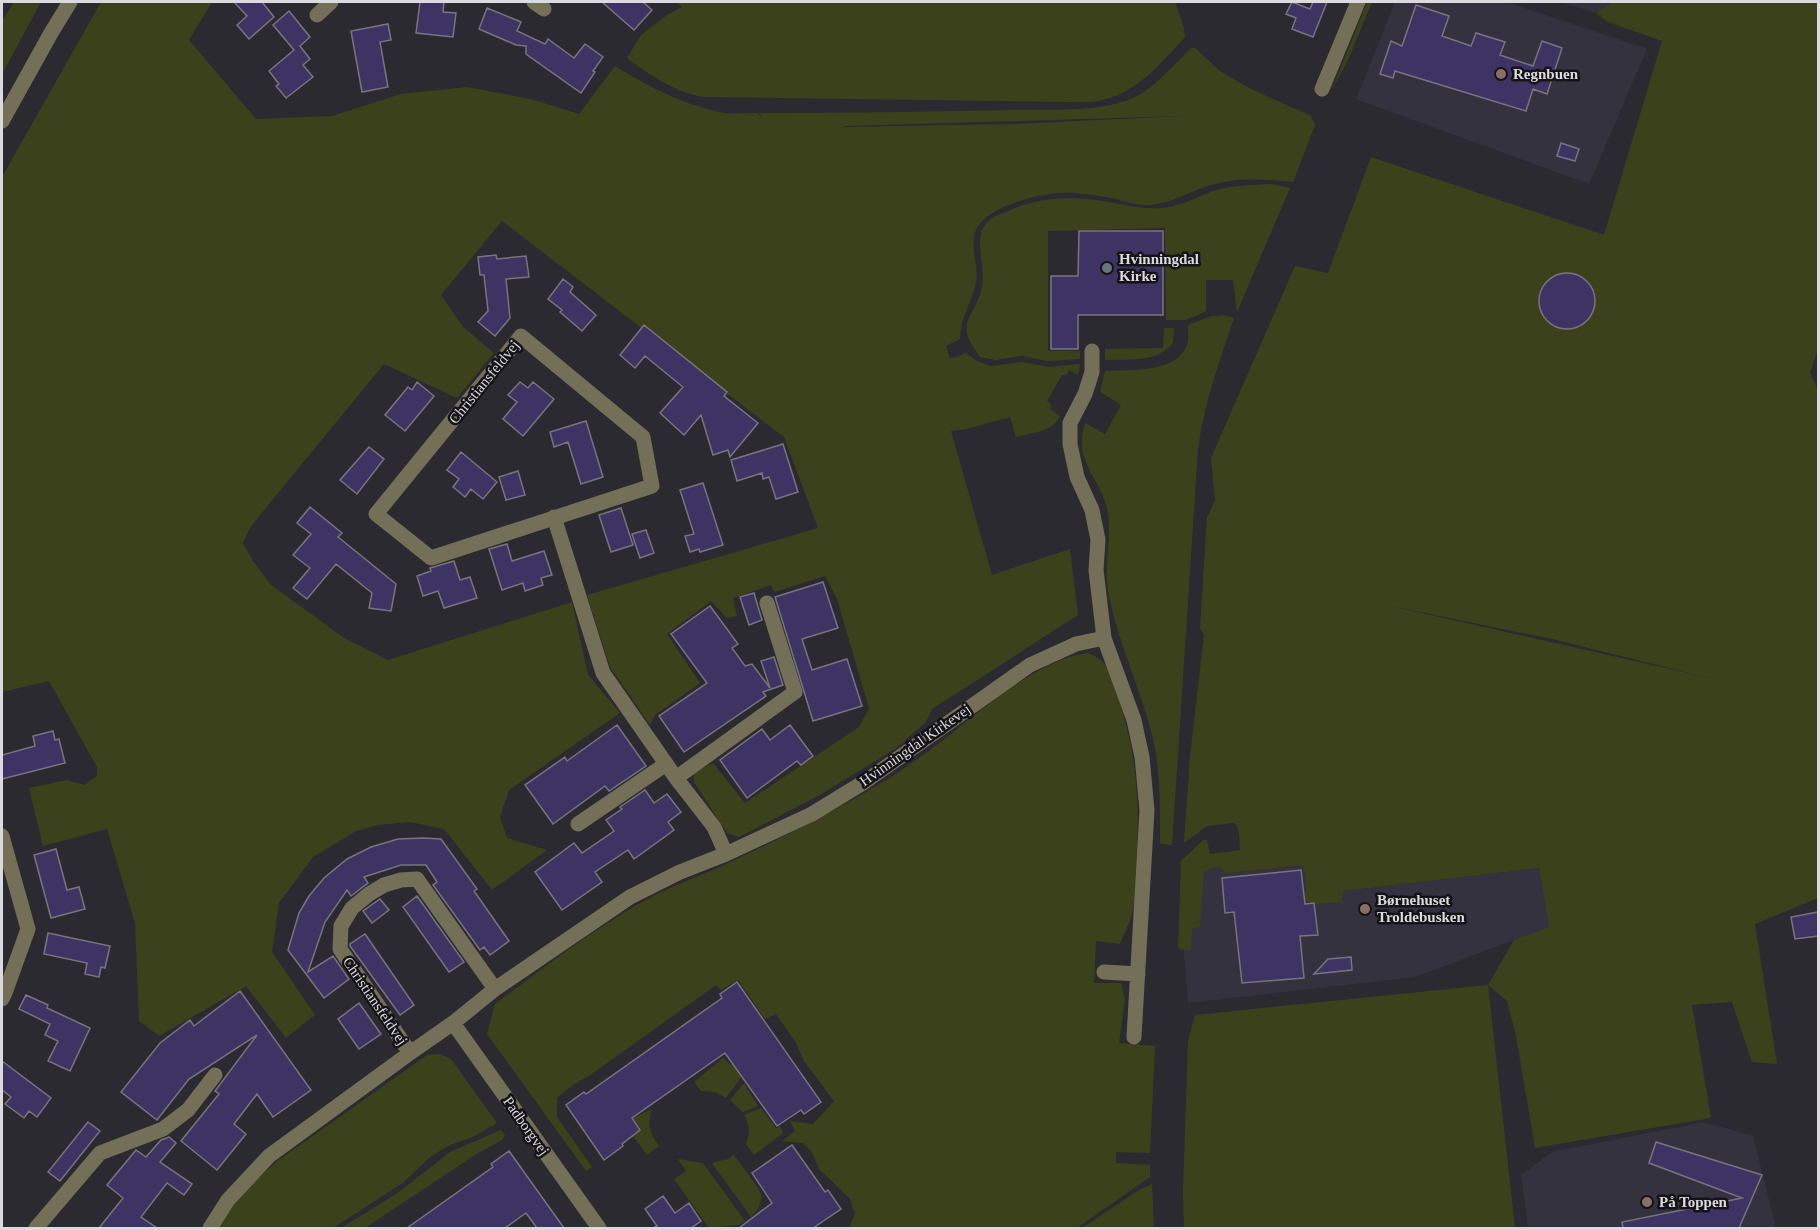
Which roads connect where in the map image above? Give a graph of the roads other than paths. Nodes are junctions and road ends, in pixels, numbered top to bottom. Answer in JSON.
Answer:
{"nodes":[{"id":1,"x":70,"y":2,"type":"edge"},
{"id":2,"x":331,"y":2,"type":"edge"},
{"id":3,"x":1358,"y":2,"type":"edge"},
{"id":4,"x":317,"y":15,"type":"dead end"},
{"id":5,"x":1322,"y":89,"type":"dead end"},
{"id":6,"x":2,"y":121,"type":"edge"},
{"id":7,"x":1092,"y":351,"type":"dead end"},
{"id":8,"x":554,"y":516,"type":"junction"},
{"id":9,"x":767,"y":603,"type":"dead end"},
{"id":10,"x":1104,"y":638,"type":"junction"},
{"id":11,"x":666,"y":764,"type":"junction"},
{"id":12,"x":676,"y":778,"type":"junction"},
{"id":13,"x":578,"y":824,"type":"dead end"},
{"id":14,"x":2,"y":836,"type":"edge"},
{"id":15,"x":726,"y":854,"type":"junction"},
{"id":16,"x":1104,"y":972,"type":"dead end"},
{"id":17,"x":1138,"y":974,"type":"junction"},
{"id":18,"x":495,"y":990,"type":"junction"},
{"id":19,"x":2,"y":999,"type":"edge"},
{"id":20,"x":453,"y":1023,"type":"junction"},
{"id":21,"x":1134,"y":1037,"type":"dead end"},
{"id":22,"x":410,"y":1053,"type":"junction"},
{"id":23,"x":215,"y":1075,"type":"dead end"},
{"id":24,"x":36,"y":1228,"type":"edge"},
{"id":25,"x":210,"y":1228,"type":"edge"},
{"id":26,"x":600,"y":1228,"type":"edge"}],
"edges":[{"from":1,"to":6,"type":"street"},
{"from":2,"to":4,"type":"street"},
{"from":3,"to":5,"type":"street"},
{"from":7,"to":10,"type":"street"},
{"from":8,"to":8,"type":"street","name":"Christiansfeldvej"},
{"from":8,"to":11,"type":"street"},
{"from":9,"to":12,"type":"street"},
{"from":10,"to":15,"type":"street","name":"Hvinningdal Kirkevej"},
{"from":10,"to":17,"type":"street"},
{"from":11,"to":12,"type":"street"},
{"from":11,"to":13,"type":"street"},
{"from":12,"to":15,"type":"street"},
{"from":14,"to":19,"type":"street"},
{"from":15,"to":18,"type":"street","name":"Christiansfeldvej"},
{"from":16,"to":17,"type":"street"},
{"from":17,"to":21,"type":"street"},
{"from":18,"to":20,"type":"street","name":"Christiansfeldvej"},
{"from":18,"to":22,"type":"street","name":"Christiansfeldvej"},
{"from":20,"to":22,"type":"street","name":"Christiansfeldvej"},
{"from":20,"to":26,"type":"street","name":"Padborgvej"},
{"from":22,"to":25,"type":"street","name":"Christiansfeldvej"},
{"from":23,"to":24,"type":"street"}]}
